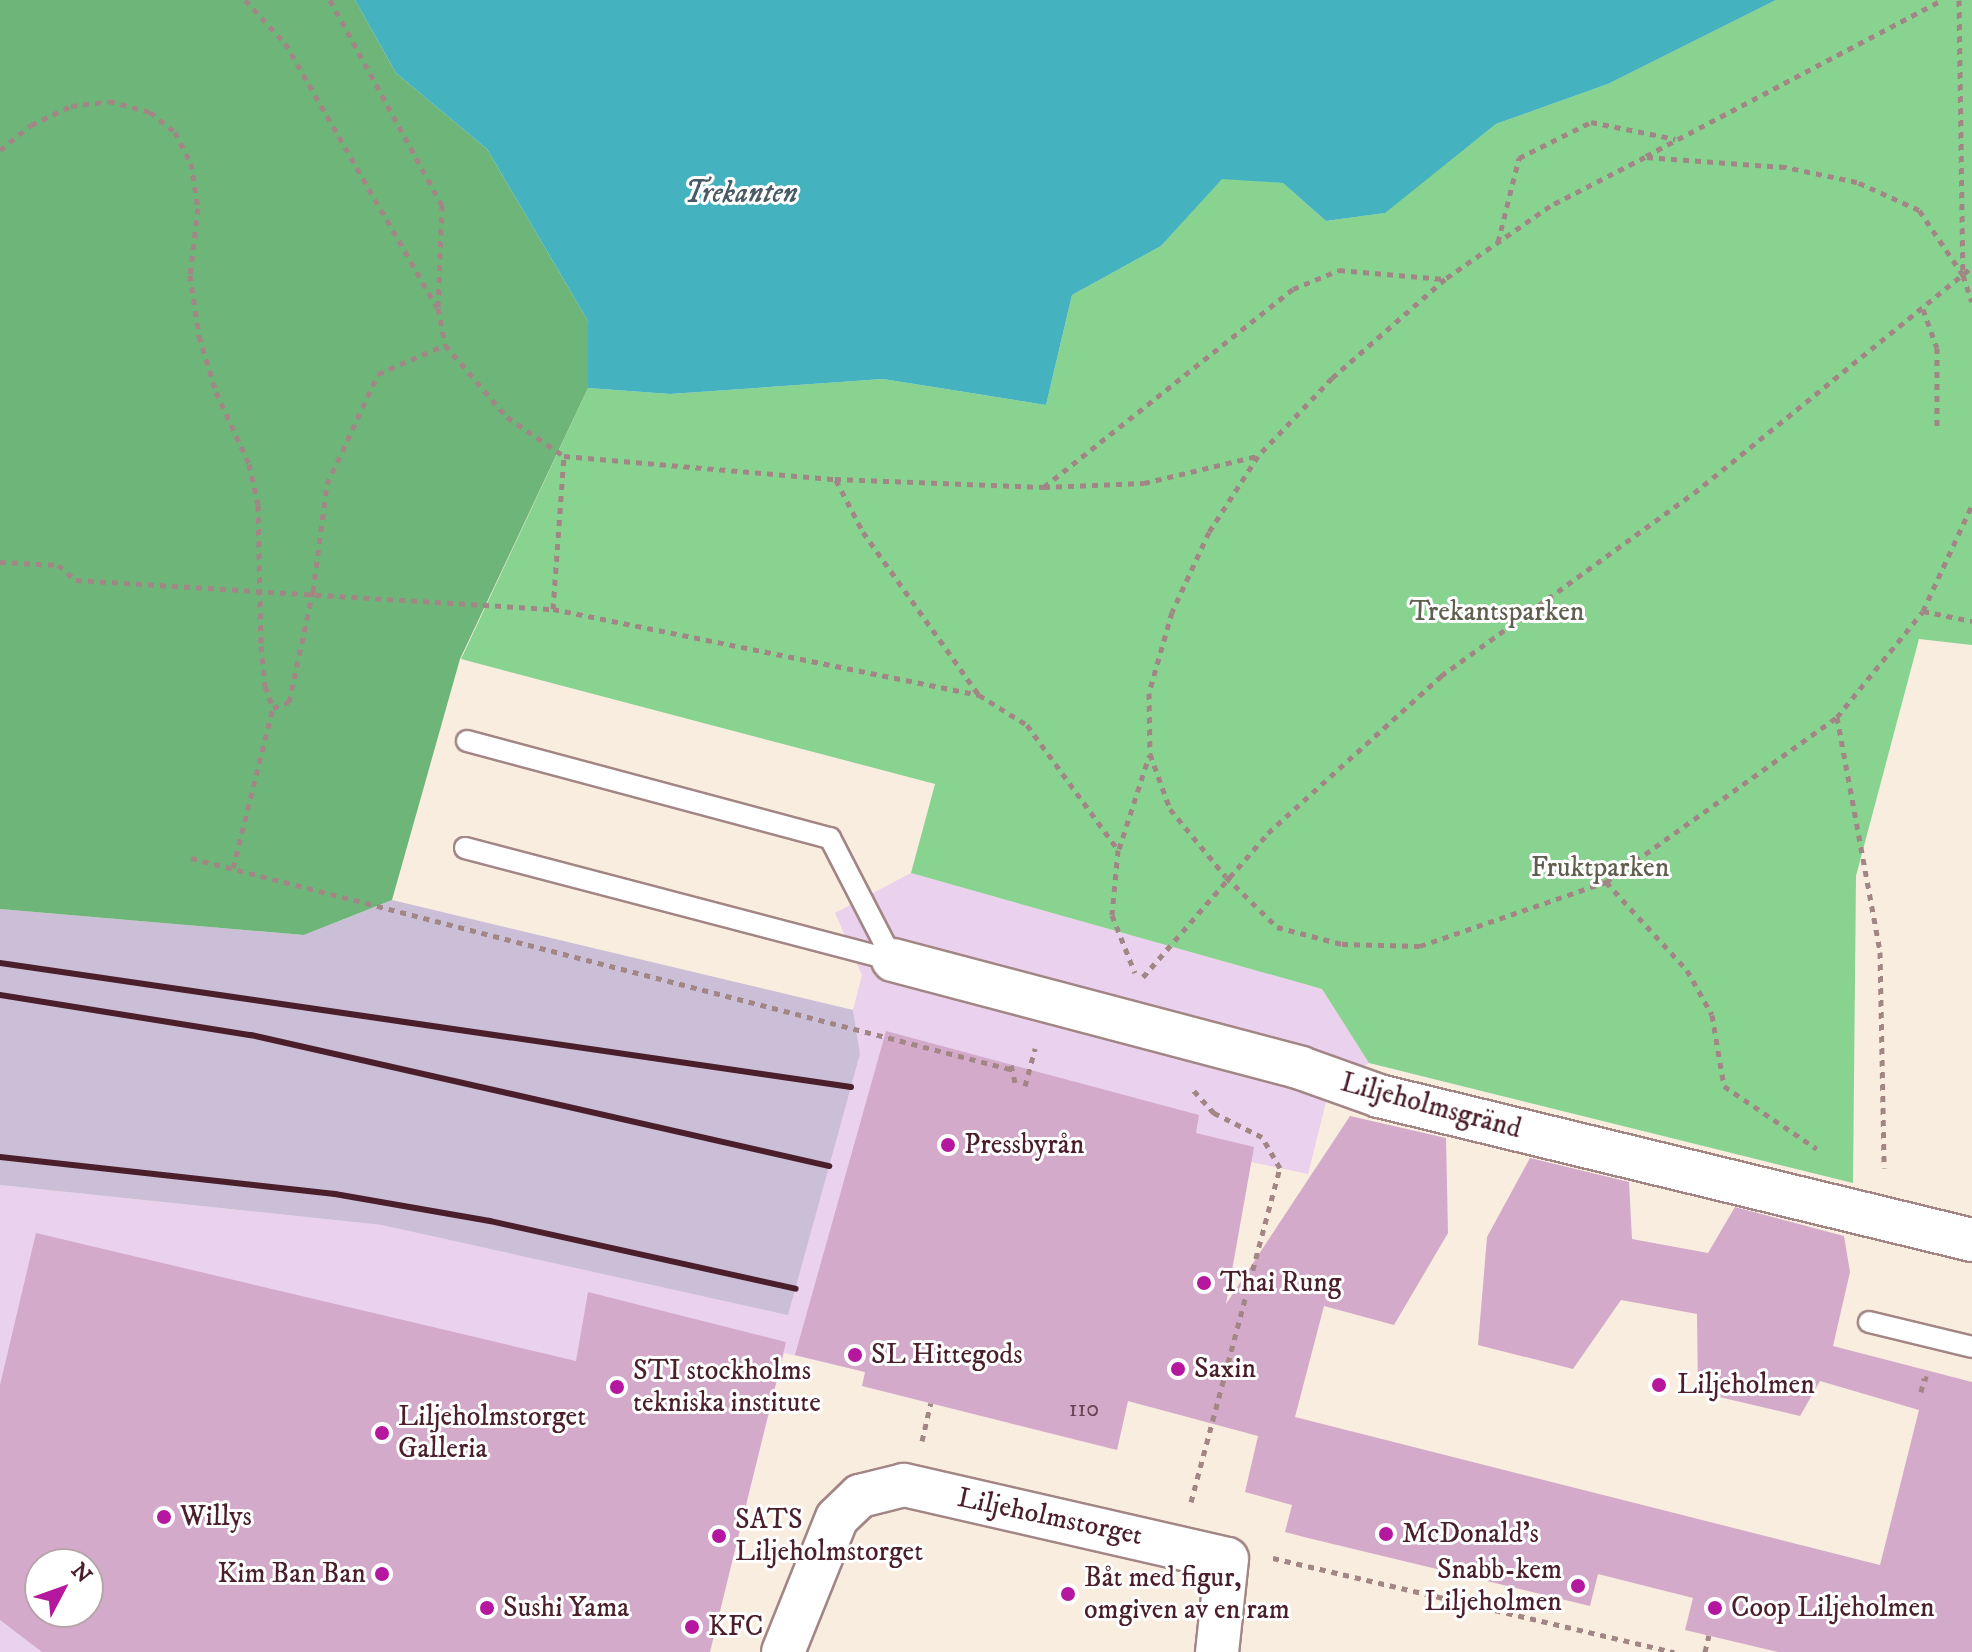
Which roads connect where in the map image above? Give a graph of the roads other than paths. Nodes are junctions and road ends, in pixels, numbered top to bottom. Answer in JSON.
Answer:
{"nodes":[{"id":1,"x":467,"y":741,"type":"dead end"},
{"id":2,"x":465,"y":848,"type":"dead end"},
{"id":3,"x":893,"y":960,"type":"junction"},
{"id":4,"x":1972,"y":1240,"type":"edge"},
{"id":5,"x":1869,"y":1322,"type":"dead end"},
{"id":6,"x":1972,"y":1347,"type":"edge"},
{"id":7,"x":783,"y":1652,"type":"edge"},
{"id":8,"x":1217,"y":1652,"type":"edge"}],
"edges":[{"from":1,"to":3,"type":"lane"},
{"from":2,"to":3,"type":"lane"},
{"from":3,"to":4,"type":"street","name":"Liljeholmsgränd"},
{"from":5,"to":6,"type":"lane"},
{"from":7,"to":8,"type":"street","name":"Liljeholmstorget"}]}
